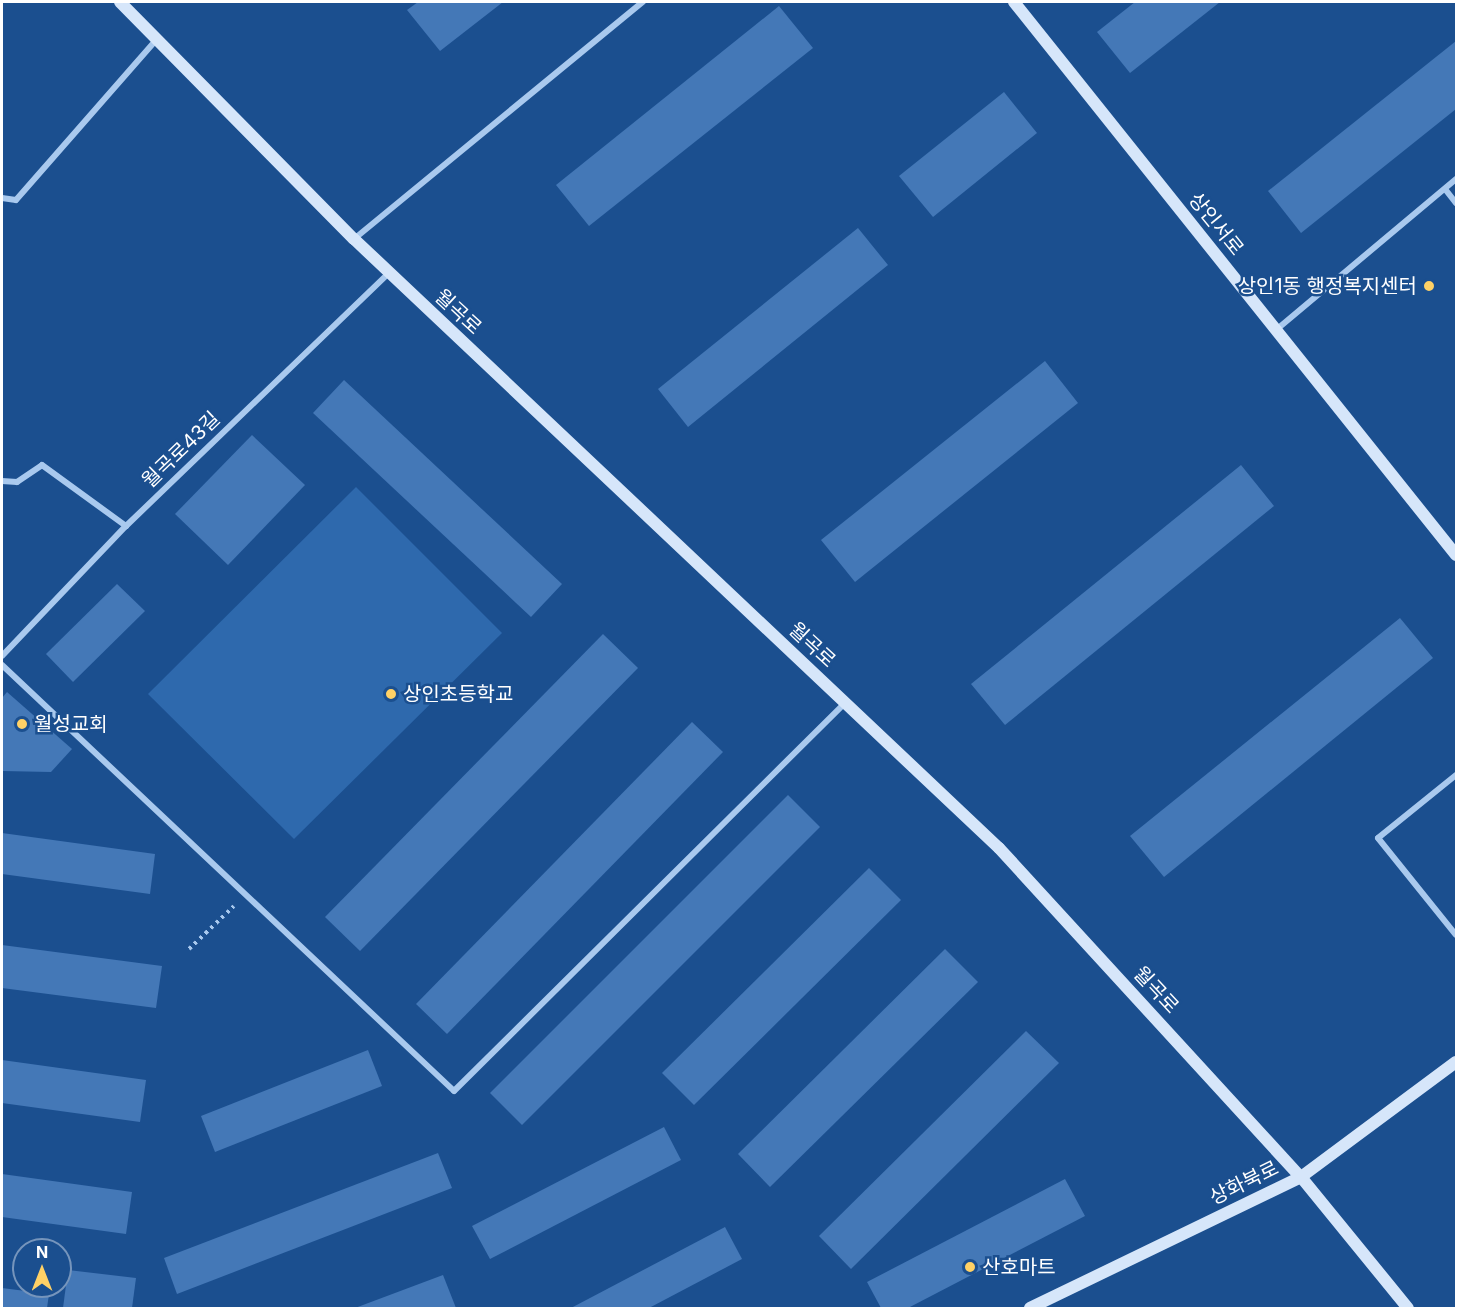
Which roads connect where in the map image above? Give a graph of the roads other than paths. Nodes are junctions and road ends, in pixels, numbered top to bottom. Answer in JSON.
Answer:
{"nodes":[{"id":1,"x":120,"y":2,"type":"edge"},
{"id":2,"x":643,"y":2,"type":"edge"},
{"id":3,"x":1014,"y":2,"type":"edge"},
{"id":4,"x":158,"y":39,"type":"junction"},
{"id":5,"x":1456,"y":179,"type":"edge"},
{"id":6,"x":1445,"y":189,"type":"junction"},
{"id":7,"x":2,"y":198,"type":"edge"},
{"id":8,"x":1456,"y":203,"type":"edge"},
{"id":9,"x":354,"y":239,"type":"junction"},
{"id":10,"x":389,"y":273,"type":"junction"},
{"id":11,"x":1276,"y":331,"type":"junction"},
{"id":12,"x":2,"y":482,"type":"edge"},
{"id":13,"x":126,"y":526,"type":"junction"},
{"id":14,"x":1456,"y":555,"type":"edge"},
{"id":15,"x":2,"y":656,"type":"edge"},
{"id":16,"x":2,"y":665,"type":"edge"},
{"id":17,"x":845,"y":703,"type":"junction"},
{"id":18,"x":1456,"y":775,"type":"edge"},
{"id":19,"x":1456,"y":935,"type":"edge"},
{"id":20,"x":1456,"y":1062,"type":"edge"},
{"id":21,"x":1301,"y":1177,"type":"junction"},
{"id":22,"x":1030,"y":1308,"type":"edge"},
{"id":23,"x":1408,"y":1308,"type":"edge"}],
"edges":[{"from":1,"to":4,"type":"main road","name":"월곡로"},
{"from":2,"to":9,"type":"street"},
{"from":3,"to":11,"type":"main road","name":"상인서로"},
{"from":4,"to":7,"type":"street"},
{"from":4,"to":9,"type":"main road","name":"월곡로"},
{"from":5,"to":6,"type":"street"},
{"from":6,"to":8,"type":"street"},
{"from":6,"to":11,"type":"street"},
{"from":9,"to":10,"type":"main road","name":"월곡로"},
{"from":10,"to":13,"type":"street","name":"월곡로43길"},
{"from":10,"to":17,"type":"main road","name":"월곡로"},
{"from":11,"to":14,"type":"main road","name":"상인서로"},
{"from":12,"to":13,"type":"street"},
{"from":13,"to":15,"type":"street","name":"월곡로43길"},
{"from":16,"to":17,"type":"street"},
{"from":17,"to":21,"type":"main road","name":"월곡로"},
{"from":18,"to":19,"type":"street"},
{"from":20,"to":21,"type":"main road","name":"상화북로"},
{"from":21,"to":22,"type":"main road","name":"상화북로"},
{"from":21,"to":23,"type":"main road","name":"월곡로"}]}
